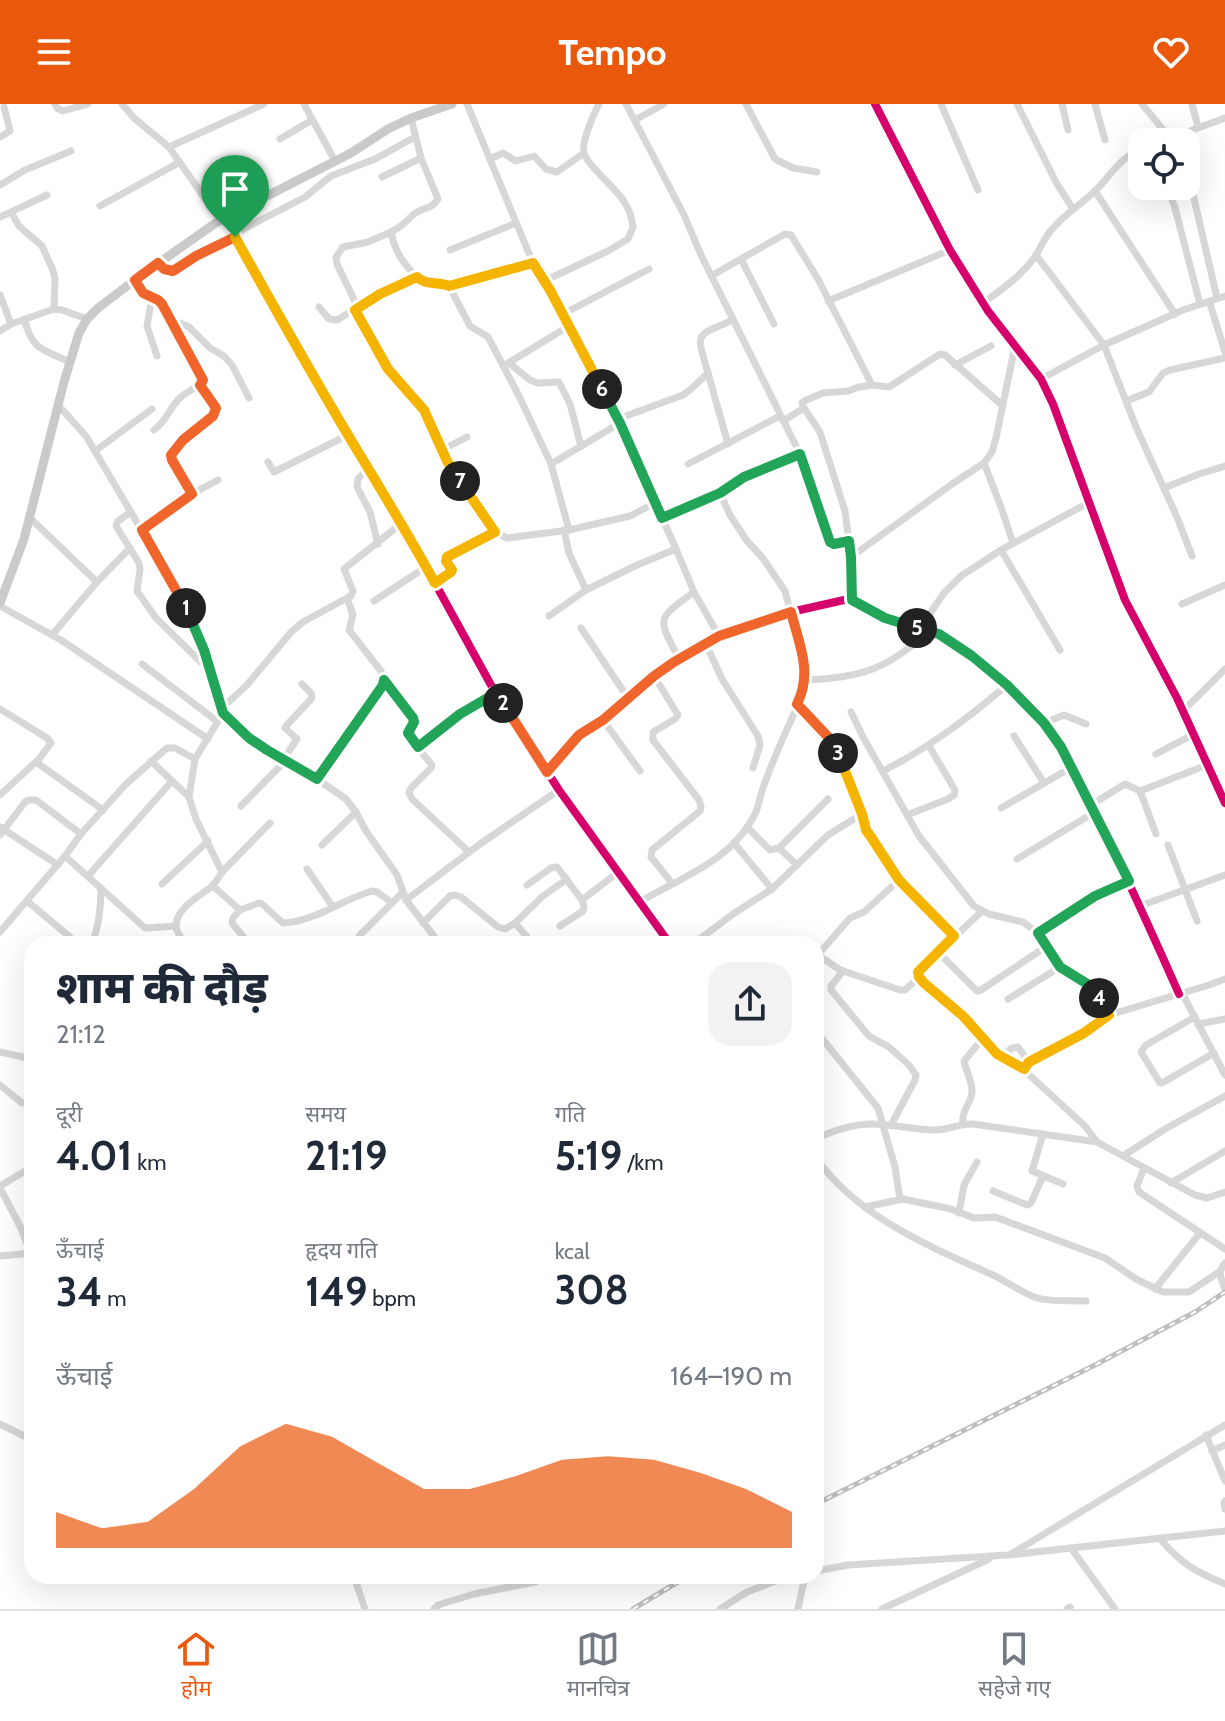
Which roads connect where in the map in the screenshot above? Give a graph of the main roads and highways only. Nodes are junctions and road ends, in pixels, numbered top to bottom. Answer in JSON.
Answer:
{"nodes":[{"id":1,"x":446,"y":105,"type":"edge"},
{"id":2,"x":0,"y":604,"type":"edge"}],
"edges":[{"from":1,"to":2,"type":"main road"}]}
